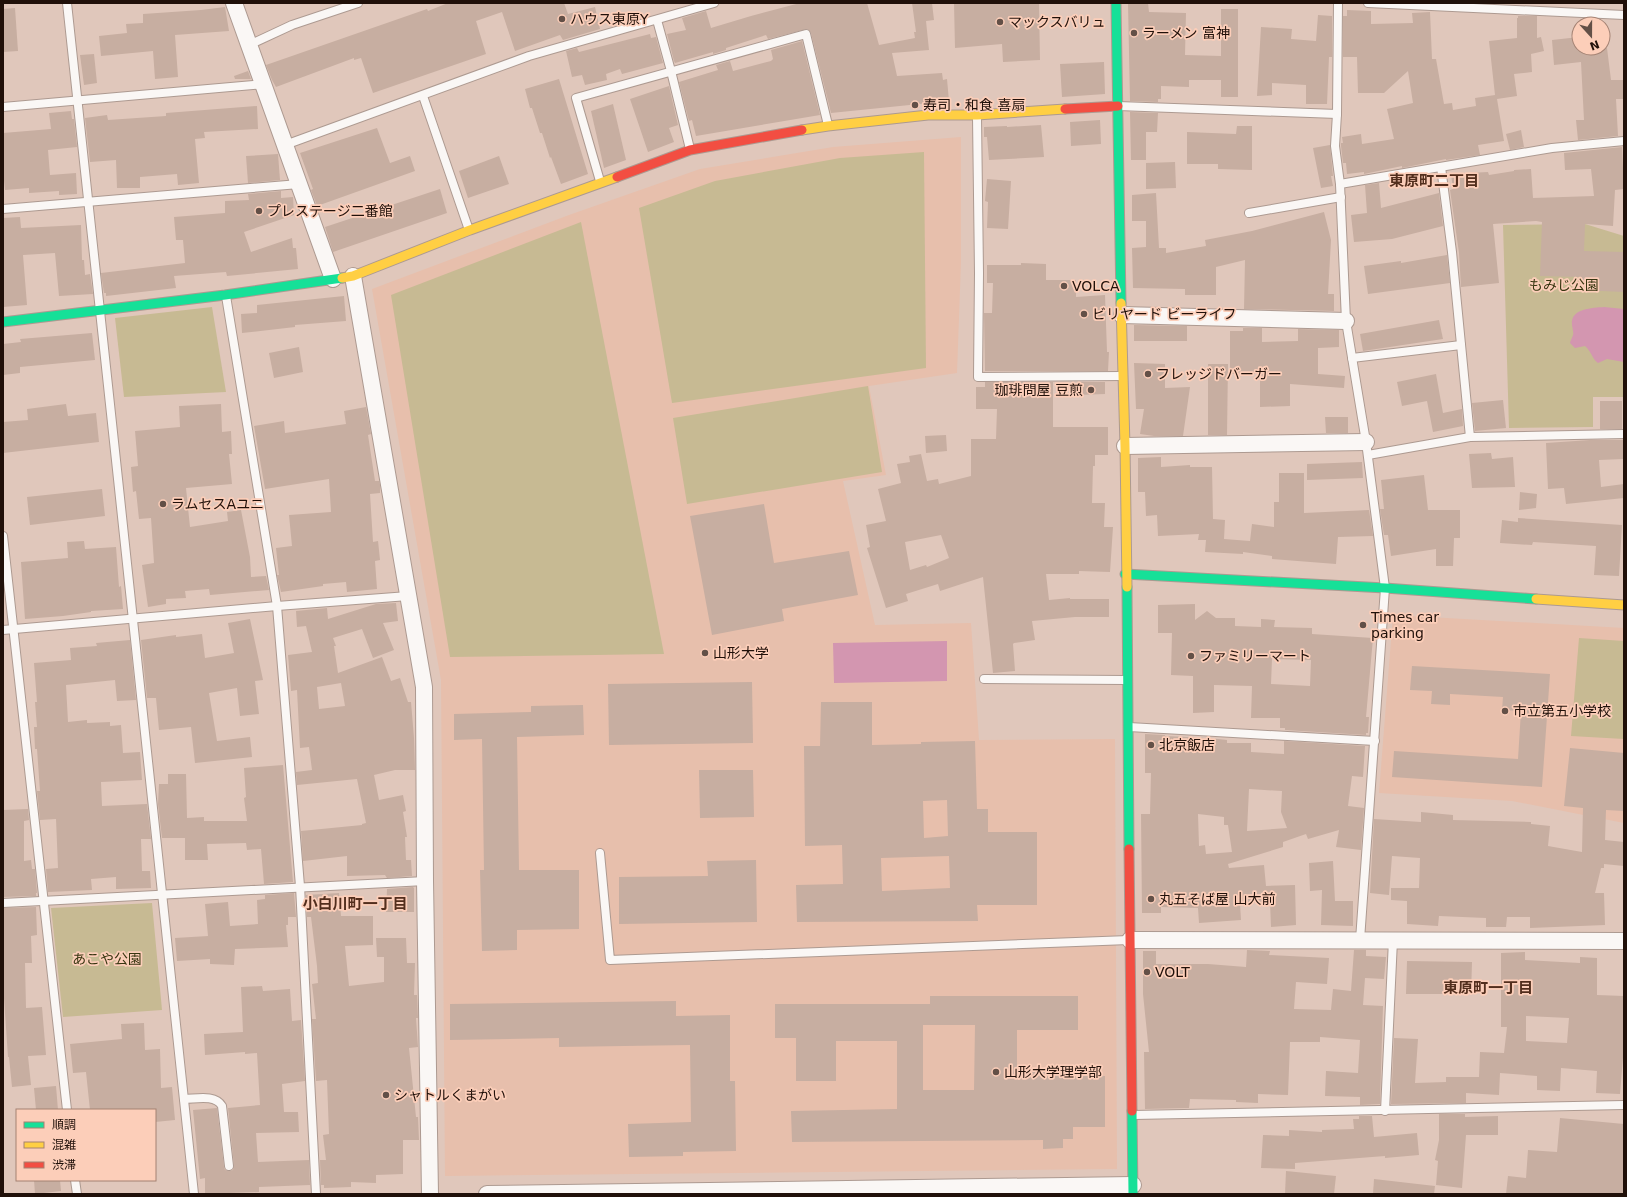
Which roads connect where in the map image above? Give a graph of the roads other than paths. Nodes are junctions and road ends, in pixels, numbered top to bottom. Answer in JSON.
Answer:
{"nodes":[{"id":1,"x":67,"y":3,"type":"edge"},
{"id":2,"x":234,"y":3,"type":"edge"},
{"id":3,"x":358,"y":3,"type":"edge"},
{"id":4,"x":714,"y":3,"type":"edge"},
{"id":5,"x":1116,"y":3,"type":"edge"},
{"id":6,"x":1338,"y":3,"type":"edge"},
{"id":7,"x":1368,"y":3,"type":"edge"},
{"id":8,"x":1624,"y":15,"type":"edge"},
{"id":9,"x":656,"y":20,"type":"junction"},
{"id":10,"x":249,"y":45,"type":"junction"},
{"id":11,"x":671,"y":71,"type":"junction"},
{"id":12,"x":264,"y":84,"type":"junction"},
{"id":13,"x":423,"y":96,"type":"junction"},
{"id":14,"x":77,"y":102,"type":"junction"},
{"id":15,"x":1118,"y":106,"type":"junction"},
{"id":16,"x":3,"y":107,"type":"edge"},
{"id":17,"x":1337,"y":114,"type":"junction"},
{"id":18,"x":977,"y":115,"type":"junction"},
{"id":19,"x":828,"y":126,"type":"junction"},
{"id":20,"x":1624,"y":141,"type":"edge"},
{"id":21,"x":285,"y":145,"type":"junction"},
{"id":22,"x":690,"y":150,"type":"junction"},
{"id":23,"x":1441,"y":167,"type":"junction"},
{"id":24,"x":600,"y":182,"type":"junction"},
{"id":25,"x":299,"y":184,"type":"junction"},
{"id":26,"x":1340,"y":184,"type":"junction"},
{"id":27,"x":1341,"y":197,"type":"junction"},
{"id":28,"x":88,"y":202,"type":"junction"},
{"id":29,"x":3,"y":208,"type":"edge"},
{"id":30,"x":1249,"y":213,"type":"dead end"},
{"id":31,"x":470,"y":230,"type":"junction"},
{"id":32,"x":353,"y":276,"type":"junction"},
{"id":33,"x":334,"y":279,"type":"junction"},
{"id":34,"x":225,"y":296,"type":"junction"},
{"id":35,"x":99,"y":311,"type":"junction"},
{"id":36,"x":1122,"y":315,"type":"junction"},
{"id":37,"x":1346,"y":321,"type":"junction"},
{"id":38,"x":3,"y":322,"type":"edge"},
{"id":39,"x":1461,"y":345,"type":"junction"},
{"id":40,"x":1352,"y":358,"type":"junction"},
{"id":41,"x":1122,"y":376,"type":"junction"},
{"id":42,"x":1624,"y":434,"type":"edge"},
{"id":43,"x":1470,"y":437,"type":"junction"},
{"id":44,"x":1125,"y":446,"type":"junction"},
{"id":45,"x":1367,"y":448,"type":"junction"},
{"id":46,"x":3,"y":536,"type":"edge"},
{"id":47,"x":1125,"y":574,"type":"junction"},
{"id":48,"x":1385,"y":588,"type":"junction"},
{"id":49,"x":408,"y":596,"type":"junction"},
{"id":50,"x":1624,"y":605,"type":"edge"},
{"id":51,"x":277,"y":606,"type":"junction"},
{"id":52,"x":134,"y":619,"type":"junction"},
{"id":53,"x":3,"y":630,"type":"edge"},
{"id":54,"x":13,"y":630,"type":"junction"},
{"id":55,"x":984,"y":679,"type":"dead end"},
{"id":56,"x":1127,"y":680,"type":"junction"},
{"id":57,"x":1129,"y":727,"type":"junction"},
{"id":58,"x":1375,"y":741,"type":"junction"},
{"id":59,"x":600,"y":853,"type":"dead end"},
{"id":60,"x":425,"y":881,"type":"junction"},
{"id":61,"x":300,"y":886,"type":"junction"},
{"id":62,"x":163,"y":895,"type":"junction"},
{"id":63,"x":43,"y":901,"type":"junction"},
{"id":64,"x":3,"y":903,"type":"edge"},
{"id":65,"x":1130,"y":940,"type":"junction"},
{"id":66,"x":1360,"y":940,"type":"junction"},
{"id":67,"x":1393,"y":940,"type":"junction"},
{"id":68,"x":1624,"y":941,"type":"edge"},
{"id":69,"x":184,"y":1099,"type":"junction"},
{"id":70,"x":1624,"y":1105,"type":"edge"},
{"id":71,"x":67,"y":1109,"type":"edge"},
{"id":72,"x":1385,"y":1111,"type":"junction"},
{"id":73,"x":1133,"y":1115,"type":"junction"},
{"id":74,"x":229,"y":1166,"type":"dead end"},
{"id":75,"x":75,"y":1181,"type":"edge"},
{"id":76,"x":1133,"y":1189,"type":"edge"},
{"id":77,"x":77,"y":1194,"type":"edge"},
{"id":78,"x":194,"y":1194,"type":"edge"},
{"id":79,"x":316,"y":1194,"type":"edge"},
{"id":80,"x":430,"y":1194,"type":"edge"},
{"id":81,"x":487,"y":1194,"type":"edge"},
{"id":82,"x":504,"y":1194,"type":"edge"}],
"edges":[{"from":1,"to":14,"type":"lane"},
{"from":2,"to":10,"type":"street"},
{"from":3,"to":10,"type":"lane"},
{"from":4,"to":9,"type":"lane"},
{"from":5,"to":15,"type":"street"},
{"from":6,"to":17,"type":"lane"},
{"from":7,"to":8,"type":"lane"},
{"from":9,"to":11,"type":"lane"},
{"from":9,"to":13,"type":"lane"},
{"from":10,"to":12,"type":"street"},
{"from":11,"to":19,"type":"lane"},
{"from":11,"to":22,"type":"lane"},
{"from":11,"to":24,"type":"lane"},
{"from":12,"to":14,"type":"lane"},
{"from":12,"to":21,"type":"street"},
{"from":13,"to":21,"type":"lane"},
{"from":13,"to":31,"type":"lane"},
{"from":14,"to":16,"type":"lane"},
{"from":14,"to":28,"type":"lane"},
{"from":15,"to":17,"type":"lane"},
{"from":15,"to":18,"type":"street"},
{"from":15,"to":36,"type":"street"},
{"from":17,"to":26,"type":"lane"},
{"from":18,"to":19,"type":"street"},
{"from":18,"to":41,"type":"lane"},
{"from":19,"to":22,"type":"street"},
{"from":20,"to":23,"type":"lane"},
{"from":21,"to":25,"type":"street"},
{"from":22,"to":24,"type":"street"},
{"from":23,"to":26,"type":"lane"},
{"from":23,"to":39,"type":"lane"},
{"from":24,"to":31,"type":"street"},
{"from":25,"to":28,"type":"lane"},
{"from":25,"to":33,"type":"street"},
{"from":26,"to":27,"type":"lane"},
{"from":27,"to":30,"type":"lane"},
{"from":27,"to":37,"type":"lane"},
{"from":28,"to":29,"type":"lane"},
{"from":28,"to":35,"type":"lane"},
{"from":31,"to":32,"type":"street"},
{"from":32,"to":33,"type":"street"},
{"from":32,"to":49,"type":"street"},
{"from":33,"to":34,"type":"street"},
{"from":34,"to":35,"type":"street"},
{"from":34,"to":51,"type":"lane"},
{"from":35,"to":38,"type":"street"},
{"from":35,"to":52,"type":"lane"},
{"from":36,"to":37,"type":"street"},
{"from":36,"to":41,"type":"street"},
{"from":37,"to":40,"type":"lane"},
{"from":39,"to":40,"type":"lane"},
{"from":39,"to":43,"type":"lane"},
{"from":40,"to":45,"type":"lane"},
{"from":41,"to":44,"type":"street"},
{"from":42,"to":43,"type":"lane"},
{"from":43,"to":45,"type":"lane"},
{"from":44,"to":45,"type":"street"},
{"from":44,"to":47,"type":"street"},
{"from":45,"to":48,"type":"lane"},
{"from":46,"to":54,"type":"lane"},
{"from":47,"to":48,"type":"street"},
{"from":47,"to":56,"type":"street"},
{"from":48,"to":50,"type":"street"},
{"from":48,"to":58,"type":"lane"},
{"from":49,"to":51,"type":"lane"},
{"from":49,"to":60,"type":"street"},
{"from":51,"to":52,"type":"lane"},
{"from":51,"to":61,"type":"lane"},
{"from":52,"to":54,"type":"lane"},
{"from":52,"to":62,"type":"lane"},
{"from":53,"to":54,"type":"lane"},
{"from":54,"to":63,"type":"lane"},
{"from":55,"to":56,"type":"lane"},
{"from":56,"to":57,"type":"street"},
{"from":57,"to":58,"type":"lane"},
{"from":57,"to":65,"type":"street"},
{"from":58,"to":66,"type":"lane"},
{"from":59,"to":65,"type":"lane"},
{"from":60,"to":61,"type":"lane"},
{"from":60,"to":80,"type":"street"},
{"from":61,"to":62,"type":"lane"},
{"from":61,"to":79,"type":"lane"},
{"from":62,"to":63,"type":"lane"},
{"from":62,"to":69,"type":"lane"},
{"from":63,"to":64,"type":"lane"},
{"from":63,"to":71,"type":"lane"},
{"from":65,"to":66,"type":"street"},
{"from":65,"to":73,"type":"street"},
{"from":66,"to":67,"type":"street"},
{"from":67,"to":68,"type":"street"},
{"from":67,"to":72,"type":"lane"},
{"from":69,"to":74,"type":"lane"},
{"from":69,"to":78,"type":"lane"},
{"from":70,"to":72,"type":"lane"},
{"from":72,"to":73,"type":"lane"},
{"from":73,"to":76,"type":"street"},
{"from":75,"to":77,"type":"lane"},
{"from":76,"to":82,"type":"street"},
{"from":81,"to":82,"type":"street"}]}
